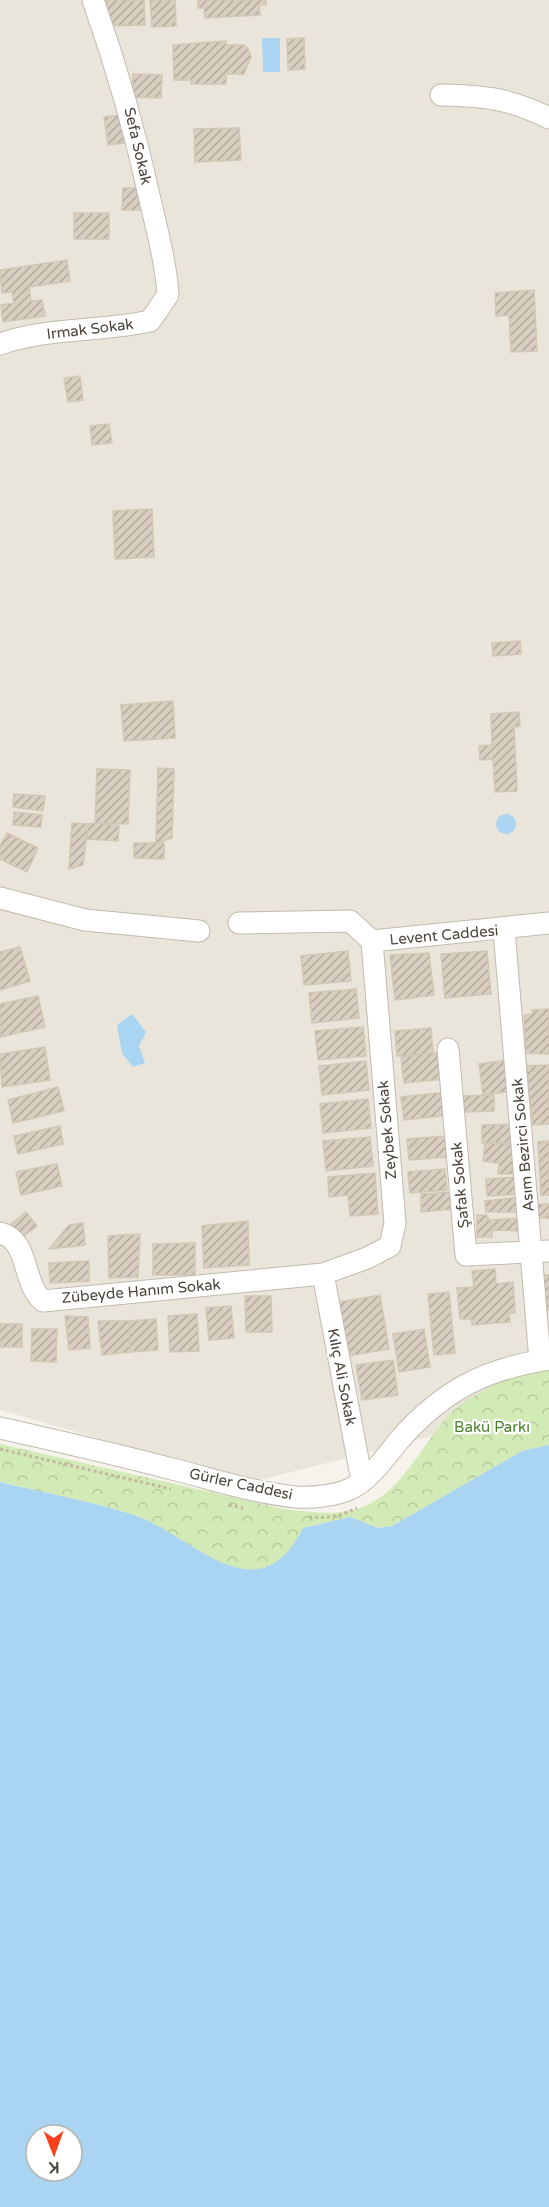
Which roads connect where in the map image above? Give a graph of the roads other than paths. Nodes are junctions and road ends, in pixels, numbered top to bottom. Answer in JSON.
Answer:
{"nodes":[{"id":1,"x":93,"y":0,"type":"edge"},
{"id":2,"x":441,"y":95,"type":"dead end"},
{"id":3,"x":549,"y":118,"type":"edge"},
{"id":4,"x":168,"y":295,"type":"joint"},
{"id":5,"x":0,"y":344,"type":"edge"},
{"id":6,"x":0,"y":898,"type":"edge"},
{"id":7,"x":239,"y":923,"type":"dead end"},
{"id":8,"x":549,"y":923,"type":"edge"},
{"id":9,"x":504,"y":930,"type":"junction"},
{"id":10,"x":199,"y":931,"type":"dead end"},
{"id":11,"x":372,"y":940,"type":"junction"},
{"id":12,"x":448,"y":1049,"type":"dead end"},
{"id":13,"x":0,"y":1233,"type":"edge"},
{"id":14,"x":541,"y":1252,"type":"edge"},
{"id":15,"x":323,"y":1274,"type":"junction"},
{"id":16,"x":544,"y":1360,"type":"edge"},
{"id":17,"x":0,"y":1428,"type":"edge"},
{"id":18,"x":362,"y":1481,"type":"junction"}],
"edges":[{"from":1,"to":4,"type":"street","name":"Sefa Sokak"},
{"from":2,"to":3,"type":"street"},
{"from":4,"to":5,"type":"street","name":"Irmak Sokak"},
{"from":6,"to":10,"type":"street"},
{"from":7,"to":11,"type":"street","name":"Levent Caddesi"},
{"from":8,"to":9,"type":"street","name":"Levent Caddesi"},
{"from":9,"to":11,"type":"street","name":"Levent Caddesi"},
{"from":9,"to":14,"type":"street","name":"Asım Bezirci Sokak"},
{"from":11,"to":15,"type":"street","name":"Zeybek Sokak"},
{"from":12,"to":14,"type":"street","name":"Şafak Sokak"},
{"from":13,"to":15,"type":"street","name":"Zübeyde Hanım Sokak"},
{"from":14,"to":16,"type":"street","name":"Asım Bezirci Sokak"},
{"from":15,"to":18,"type":"street","name":"Kılıç Ali Sokak"},
{"from":16,"to":18,"type":"street","name":"Gürler Caddesi"},
{"from":17,"to":18,"type":"street","name":"Gürler Caddesi"}]}
